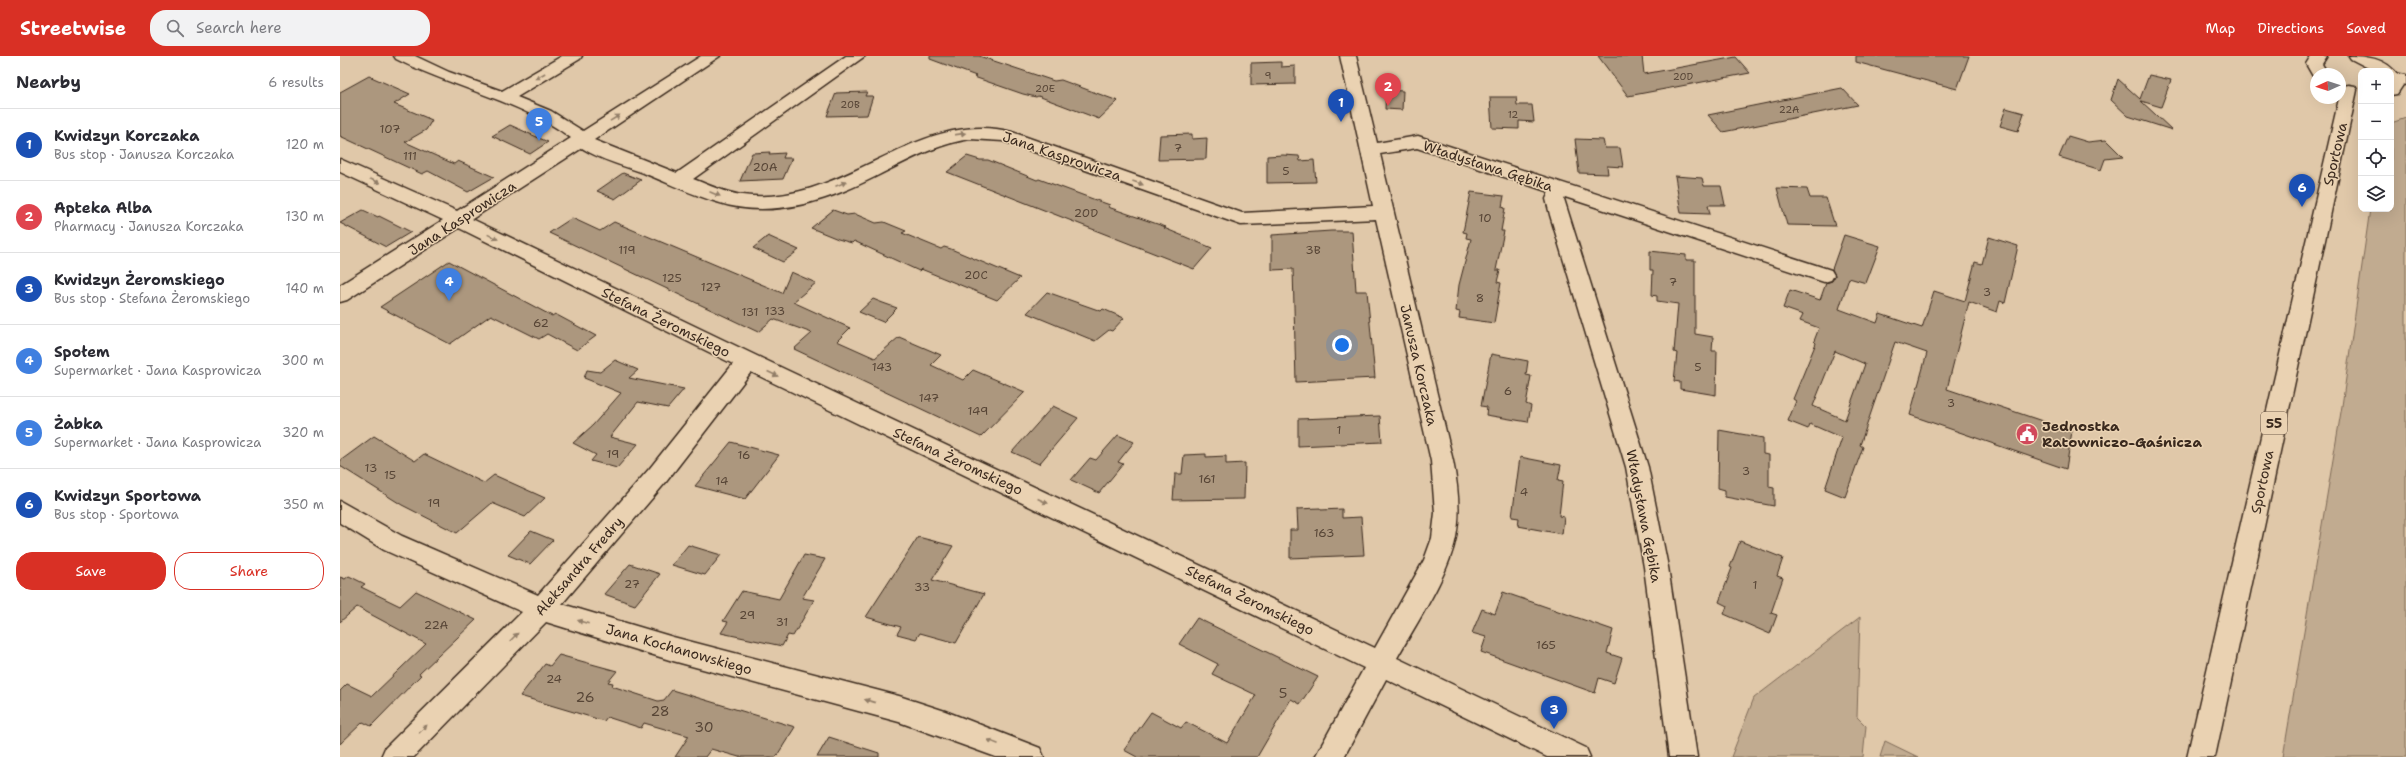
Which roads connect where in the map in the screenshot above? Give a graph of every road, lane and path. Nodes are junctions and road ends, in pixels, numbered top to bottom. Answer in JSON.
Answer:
{"nodes":[{"id":1,"x":402,"y":56,"type":"edge"},
{"id":2,"x":574,"y":56,"type":"edge"},
{"id":3,"x":712,"y":56,"type":"edge"},
{"id":4,"x":857,"y":56,"type":"edge"},
{"id":5,"x":1348,"y":56,"type":"edge"},
{"id":6,"x":2358,"y":56,"type":"edge"},
{"id":7,"x":2316,"y":57,"type":"edge"},
{"id":8,"x":2316,"y":68,"type":"edge"},
{"id":9,"x":2377,"y":68,"type":"edge"},
{"id":10,"x":2350,"y":90,"type":"edge"},
{"id":11,"x":504,"y":97,"type":"junction"},
{"id":12,"x":583,"y":138,"type":"junction"},
{"id":13,"x":1370,"y":150,"type":"junction"},
{"id":14,"x":340,"y":165,"type":"edge"},
{"id":15,"x":679,"y":180,"type":"junction"},
{"id":16,"x":1559,"y":190,"type":"junction"},
{"id":17,"x":1383,"y":212,"type":"junction"},
{"id":18,"x":459,"y":220,"type":"junction"},
{"id":19,"x":1824,"y":275,"type":"dead end"},
{"id":20,"x":340,"y":295,"type":"edge"},
{"id":21,"x":749,"y":362,"type":"junction"},
{"id":22,"x":340,"y":511,"type":"edge"},
{"id":23,"x":542,"y":609,"type":"junction"},
{"id":24,"x":1379,"y":662,"type":"junction"},
{"id":25,"x":395,"y":757,"type":"edge"},
{"id":26,"x":1030,"y":757,"type":"edge"},
{"id":27,"x":1329,"y":757,"type":"edge"},
{"id":28,"x":1576,"y":757,"type":"edge"},
{"id":29,"x":1684,"y":757,"type":"edge"},
{"id":30,"x":2201,"y":757,"type":"edge"}],
"edges":[{"from":1,"to":11,"type":"street"},
{"from":2,"to":11,"type":"street","one_way":true},
{"from":12,"to":3,"type":"street","name":"Jana Kasprowicza","one_way":true},
{"from":4,"to":15,"type":"street"},
{"from":5,"to":13,"type":"street","name":"Janusza Korczaka"},
{"from":6,"to":9,"type":"street"},
{"from":7,"to":8,"type":"street"},
{"from":10,"to":30,"type":"street","name":"Sportowa","number":"55"},
{"from":11,"to":12,"type":"street"},
{"from":12,"to":15,"type":"street","name":"Jana Kasprowicza"},
{"from":12,"to":18,"type":"street","name":"Jana Kasprowicza"},
{"from":13,"to":16,"type":"street","name":"Władysława Gębika"},
{"from":13,"to":17,"type":"street","name":"Janusza Korczaka"},
{"from":14,"to":18,"type":"street","name":"Stefana Żeromskiego","one_way":true},
{"from":15,"to":17,"type":"street","name":"Jana Kasprowicza","one_way":true},
{"from":16,"to":19,"type":"street","name":"Władysława Gębika"},
{"from":16,"to":29,"type":"street","name":"Władysława Gębika"},
{"from":17,"to":24,"type":"street","name":"Janusza Korczaka"},
{"from":18,"to":20,"type":"street","name":"Jana Kasprowicza"},
{"from":18,"to":21,"type":"street","name":"Stefana Żeromskiego","one_way":true},
{"from":21,"to":23,"type":"street","name":"Aleksandra Fredry"},
{"from":21,"to":24,"type":"street","name":"Stefana Żeromskiego","one_way":true},
{"from":22,"to":23,"type":"street","name":"Jana Kochanowskiego"},
{"from":25,"to":23,"type":"street","name":"Aleksandra Fredry","one_way":true},
{"from":26,"to":23,"type":"street","name":"Jana Kochanowskiego","one_way":true},
{"from":24,"to":27,"type":"street","name":"Janusza Korczaka"},
{"from":24,"to":28,"type":"street","name":"Stefana Żeromskiego"}]}
